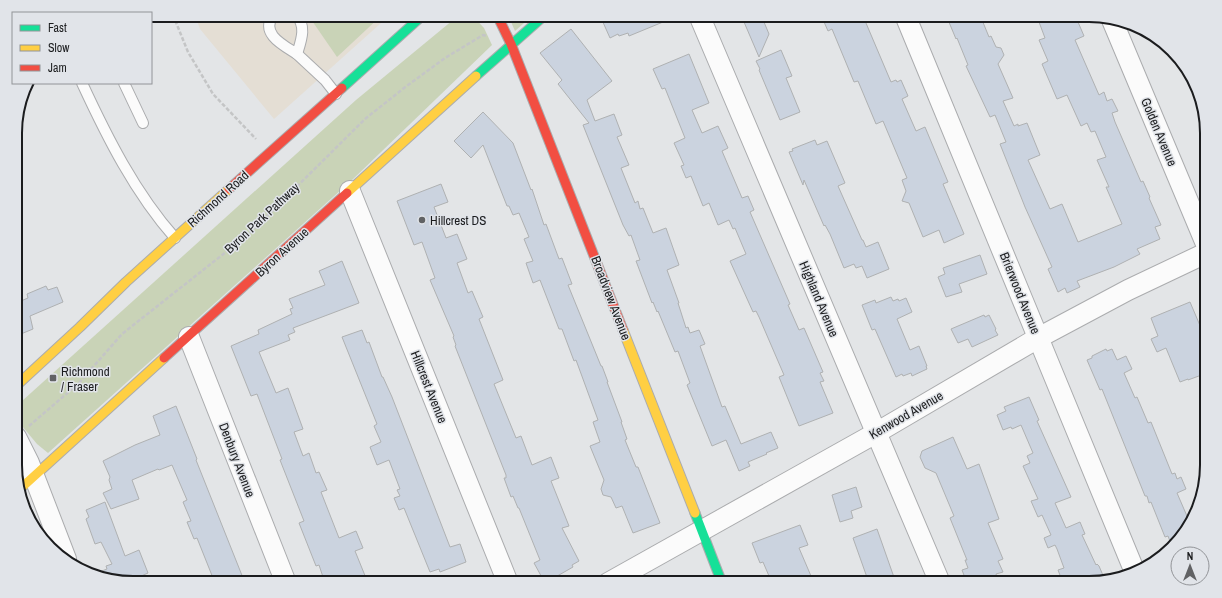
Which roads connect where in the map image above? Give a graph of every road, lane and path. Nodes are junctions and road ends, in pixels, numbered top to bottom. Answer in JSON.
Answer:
{"nodes":[{"id":1,"x":176,"y":22,"type":"edge"},
{"id":2,"x":270,"y":22,"type":"edge"},
{"id":3,"x":300,"y":22,"type":"edge"},
{"id":4,"x":415,"y":22,"type":"edge"},
{"id":5,"x":501,"y":22,"type":"edge"},
{"id":6,"x":537,"y":22,"type":"edge"},
{"id":7,"x":702,"y":22,"type":"edge"},
{"id":8,"x":908,"y":22,"type":"edge"},
{"id":9,"x":1114,"y":25,"type":"edge"},
{"id":10,"x":504,"y":28,"type":"junction"},
{"id":11,"x":511,"y":44,"type":"junction"},
{"id":12,"x":297,"y":54,"type":"junction"},
{"id":13,"x":83,"y":84,"type":"edge"},
{"id":14,"x":124,"y":84,"type":"edge"},
{"id":15,"x":336,"y":94,"type":"junction"},
{"id":16,"x":143,"y":123,"type":"dead end"},
{"id":17,"x":258,"y":141,"type":"dead end"},
{"id":18,"x":350,"y":191,"type":"junction"},
{"id":19,"x":1200,"y":230,"type":"edge"},
{"id":20,"x":175,"y":238,"type":"junction"},
{"id":21,"x":1200,"y":256,"type":"edge"},
{"id":22,"x":189,"y":336,"type":"junction"},
{"id":23,"x":1038,"y":338,"type":"junction"},
{"id":24,"x":22,"y":380,"type":"edge"},
{"id":25,"x":22,"y":433,"type":"edge"},
{"id":26,"x":876,"y":433,"type":"junction"},
{"id":27,"x":22,"y":449,"type":"edge"},
{"id":28,"x":27,"y":483,"type":"edge"},
{"id":29,"x":702,"y":531,"type":"junction"},
{"id":30,"x":61,"y":550,"type":"edge"},
{"id":31,"x":1133,"y":567,"type":"edge"},
{"id":32,"x":283,"y":576,"type":"edge"},
{"id":33,"x":505,"y":576,"type":"edge"},
{"id":34,"x":621,"y":576,"type":"edge"},
{"id":35,"x":719,"y":576,"type":"edge"},
{"id":36,"x":937,"y":576,"type":"edge"}],
"edges":[{"from":1,"to":17,"type":"path"},
{"from":2,"to":12,"type":"lane"},
{"from":3,"to":12,"type":"lane"},
{"from":4,"to":15,"type":"street","name":"Richmond Road"},
{"from":5,"to":10,"type":"street","name":"Broadview Avenue"},
{"from":6,"to":11,"type":"street","name":"Byron Avenue"},
{"from":7,"to":26,"type":"street","name":"Highland Avenue"},
{"from":8,"to":23,"type":"street","name":"Brierwood Avenue"},
{"from":9,"to":19,"type":"street","name":"Golden Avenue"},
{"from":10,"to":11,"type":"street","name":"Broadview Avenue"},
{"from":10,"to":25,"type":"path","name":"Byron Park Pathway"},
{"from":11,"to":18,"type":"street","name":"Byron Avenue"},
{"from":11,"to":29,"type":"street","name":"Broadview Avenue"},
{"from":12,"to":15,"type":"lane"},
{"from":13,"to":20,"type":"lane"},
{"from":14,"to":16,"type":"lane"},
{"from":15,"to":20,"type":"street","name":"Richmond Road"},
{"from":18,"to":22,"type":"street","name":"Byron Avenue"},
{"from":18,"to":33,"type":"street","name":"Hillcrest Avenue"},
{"from":20,"to":24,"type":"street","name":"Richmond Road"},
{"from":21,"to":23,"type":"street","name":"Kenwood Avenue"},
{"from":22,"to":28,"type":"street","name":"Byron Avenue"},
{"from":22,"to":32,"type":"street","name":"Denbury Avenue"},
{"from":23,"to":26,"type":"street","name":"Kenwood Avenue"},
{"from":23,"to":31,"type":"street","name":"Brierwood Avenue"},
{"from":26,"to":29,"type":"street","name":"Kenwood Avenue"},
{"from":26,"to":36,"type":"street","name":"Highland Avenue"},
{"from":27,"to":28,"type":"street"},
{"from":28,"to":30,"type":"street"},
{"from":29,"to":34,"type":"street","name":"Kenwood Avenue"},
{"from":29,"to":35,"type":"street","name":"Broadview Avenue"}]}
